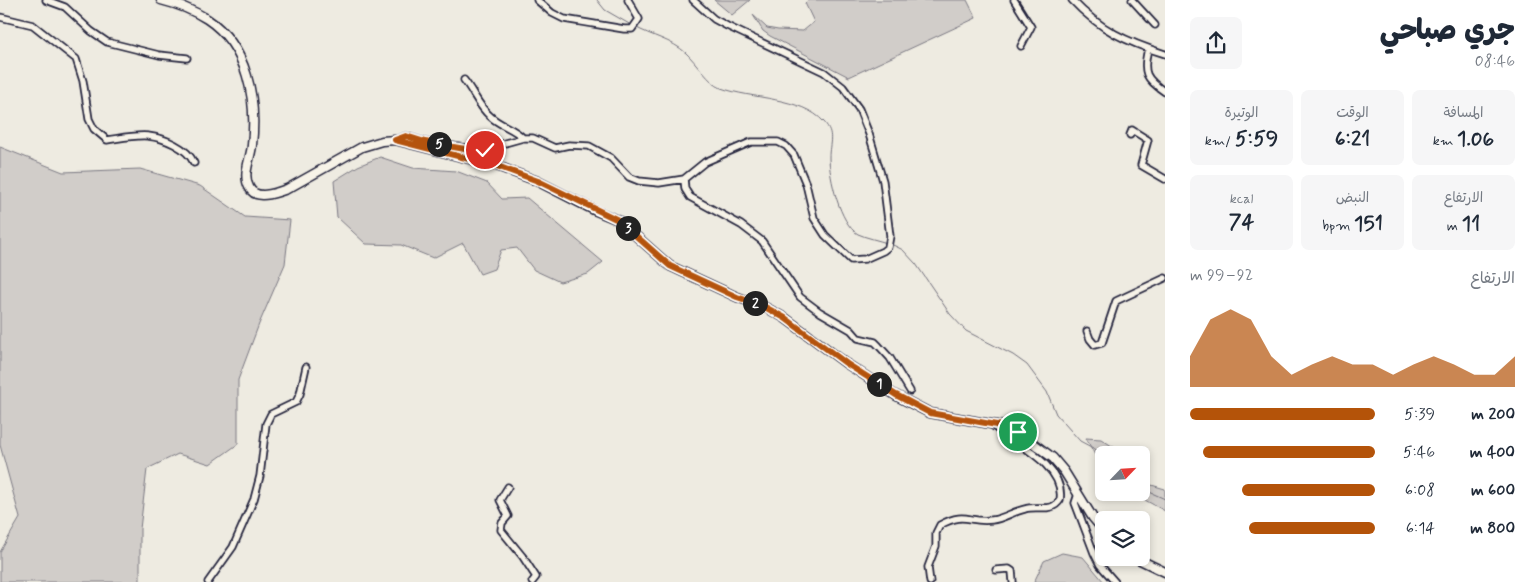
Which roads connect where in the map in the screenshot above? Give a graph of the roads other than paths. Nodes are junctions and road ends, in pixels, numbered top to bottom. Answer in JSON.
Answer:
{"nodes":[{"id":1,"x":46,"y":0,"type":"edge"},
{"id":2,"x":161,"y":0,"type":"edge"},
{"id":3,"x":537,"y":0,"type":"edge"},
{"id":4,"x":628,"y":0,"type":"edge"},
{"id":5,"x":693,"y":0,"type":"edge"},
{"id":6,"x":1014,"y":0,"type":"edge"},
{"id":7,"x":1072,"y":0,"type":"edge"},
{"id":8,"x":1132,"y":0,"type":"edge"},
{"id":9,"x":0,"y":17,"type":"edge"},
{"id":10,"x":1155,"y":25,"type":"dead end"},
{"id":11,"x":1021,"y":46,"type":"dead end"},
{"id":12,"x":1148,"y":49,"type":"junction"},
{"id":13,"x":1165,"y":54,"type":"edge"},
{"id":14,"x":187,"y":58,"type":"dead end"},
{"id":15,"x":464,"y":80,"type":"dead end"},
{"id":16,"x":1165,"y":92,"type":"edge"},
{"id":17,"x":1130,"y":135,"type":"dead end"},
{"id":18,"x":523,"y":138,"type":"junction"},
{"id":19,"x":395,"y":140,"type":"junction"},
{"id":20,"x":194,"y":163,"type":"dead end"},
{"id":21,"x":684,"y":179,"type":"junction"},
{"id":22,"x":1165,"y":179,"type":"edge"},
{"id":23,"x":1165,"y":278,"type":"edge"},
{"id":24,"x":1087,"y":331,"type":"dead end"},
{"id":25,"x":306,"y":367,"type":"dead end"},
{"id":26,"x":910,"y":392,"type":"dead end"},
{"id":27,"x":992,"y":424,"type":"junction"},
{"id":28,"x":508,"y":486,"type":"dead end"},
{"id":29,"x":1078,"y":494,"type":"junction"},
{"id":30,"x":1095,"y":518,"type":"edge"},
{"id":31,"x":1150,"y":565,"type":"edge"},
{"id":32,"x":996,"y":570,"type":"dead end"},
{"id":33,"x":1165,"y":572,"type":"edge"},
{"id":34,"x":208,"y":582,"type":"edge"},
{"id":35,"x":532,"y":582,"type":"edge"},
{"id":36,"x":932,"y":582,"type":"edge"},
{"id":37,"x":1013,"y":582,"type":"edge"},
{"id":38,"x":1115,"y":582,"type":"edge"}],
"edges":[{"from":1,"to":14,"type":"street"},
{"from":2,"to":19,"type":"main road"},
{"from":3,"to":4,"type":"street"},
{"from":5,"to":21,"type":"street"},
{"from":6,"to":11,"type":"street"},
{"from":7,"to":12,"type":"street"},
{"from":8,"to":10,"type":"street"},
{"from":9,"to":20,"type":"street"},
{"from":12,"to":13,"type":"street"},
{"from":12,"to":16,"type":"street"},
{"from":15,"to":18,"type":"street"},
{"from":17,"to":22,"type":"street"},
{"from":18,"to":19,"type":"street"},
{"from":18,"to":21,"type":"street"},
{"from":19,"to":27,"type":"main road"},
{"from":21,"to":26,"type":"street"},
{"from":23,"to":24,"type":"street"},
{"from":25,"to":34,"type":"street"},
{"from":27,"to":29,"type":"main road"},
{"from":27,"to":36,"type":"street"},
{"from":28,"to":35,"type":"street"},
{"from":29,"to":30,"type":"main road"},
{"from":29,"to":38,"type":"street"},
{"from":31,"to":33,"type":"main road"},
{"from":32,"to":37,"type":"street"}]}
